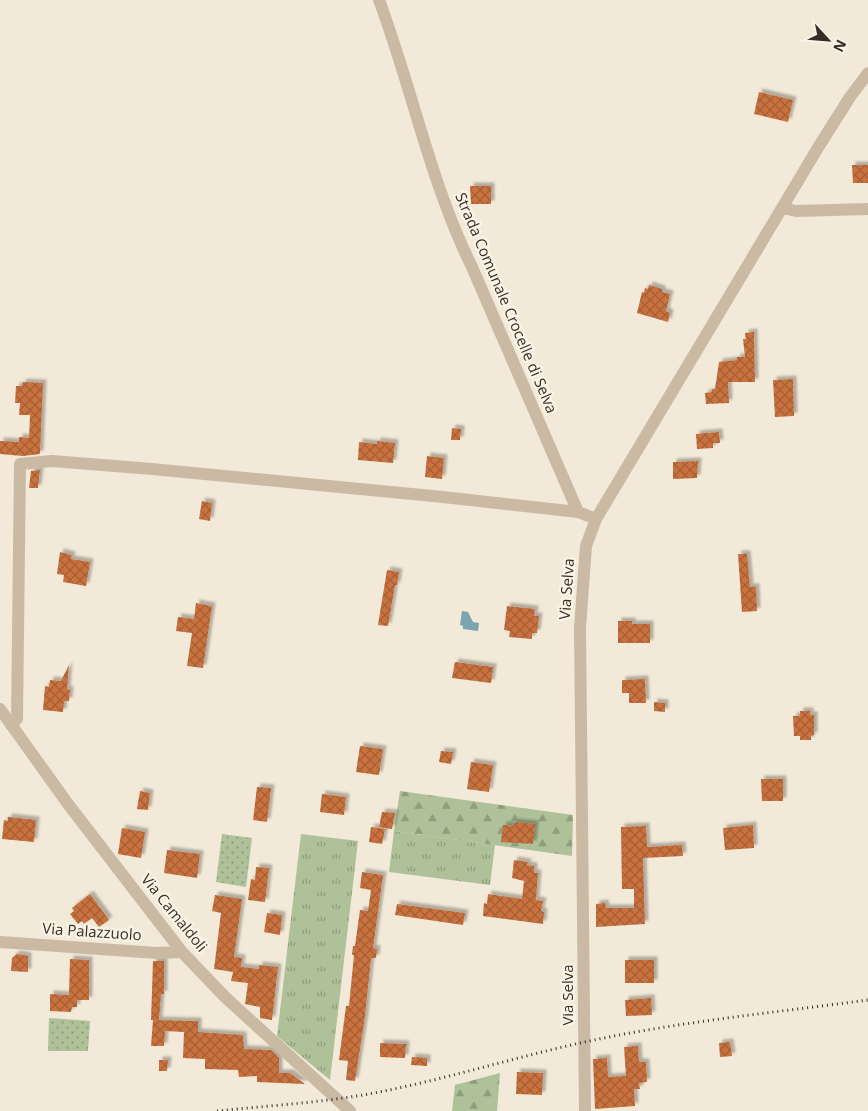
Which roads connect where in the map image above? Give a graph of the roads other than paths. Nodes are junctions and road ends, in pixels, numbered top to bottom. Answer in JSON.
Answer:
{"nodes":[{"id":1,"x":379,"y":0,"type":"edge"},
{"id":2,"x":868,"y":73,"type":"edge"},
{"id":3,"x":783,"y":208,"type":"junction"},
{"id":4,"x":868,"y":209,"type":"edge"},
{"id":5,"x":578,"y":512,"type":"junction"},
{"id":6,"x":596,"y":519,"type":"junction"},
{"id":7,"x":0,"y":709,"type":"edge"},
{"id":8,"x":11,"y":725,"type":"junction"},
{"id":9,"x":0,"y":942,"type":"edge"},
{"id":10,"x":182,"y":952,"type":"junction"},
{"id":11,"x":350,"y":1111,"type":"edge"},
{"id":12,"x":585,"y":1111,"type":"edge"}],
"edges":[{"from":1,"to":5,"type":"street","name":"Strada Comunale Crocelle di Selva"},
{"from":2,"to":3,"type":"street","name":"Via Selva"},
{"from":3,"to":4,"type":"street"},
{"from":3,"to":6,"type":"street","name":"Via Selva"},
{"from":5,"to":6,"type":"street"},
{"from":5,"to":8,"type":"street"},
{"from":6,"to":12,"type":"street","name":"Via Selva"},
{"from":7,"to":8,"type":"street","name":"Via Camaldoli"},
{"from":8,"to":10,"type":"street","name":"Via Camaldoli"},
{"from":9,"to":10,"type":"street","name":"Via Palazzuolo"},
{"from":10,"to":11,"type":"street","name":"Via Camaldoli"}]}
